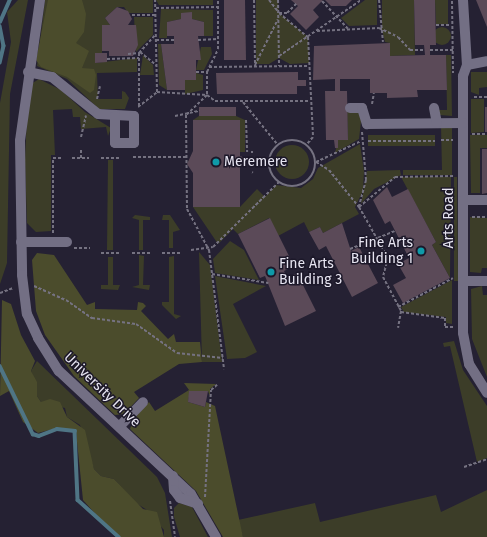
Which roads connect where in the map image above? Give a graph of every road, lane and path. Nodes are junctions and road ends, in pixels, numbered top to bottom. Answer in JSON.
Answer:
{"nodes":[{"id":1,"x":40,"y":0,"type":"edge"},
{"id":2,"x":154,"y":0,"type":"edge"},
{"id":3,"x":218,"y":0,"type":"edge"},
{"id":4,"x":254,"y":0,"type":"edge"},
{"id":5,"x":269,"y":0,"type":"edge"},
{"id":6,"x":278,"y":0,"type":"edge"},
{"id":7,"x":360,"y":0,"type":"edge"},
{"id":8,"x":379,"y":0,"type":"edge"},
{"id":9,"x":452,"y":0,"type":"edge"},
{"id":10,"x":463,"y":0,"type":"edge"},
{"id":11,"x":322,"y":1,"type":"dead end"},
{"id":12,"x":296,"y":4,"type":"dead end"},
{"id":13,"x":218,"y":7,"type":"junction"},
{"id":14,"x":156,"y":8,"type":"junction"},
{"id":15,"x":278,"y":13,"type":"junction"},
{"id":16,"x":132,"y":15,"type":"dead end"},
{"id":17,"x":156,"y":15,"type":"junction"},
{"id":18,"x":337,"y":17,"type":"junction"},
{"id":19,"x":279,"y":18,"type":"junction"},
{"id":20,"x":451,"y":25,"type":"junction"},
{"id":21,"x":436,"y":26,"type":"dead end"},
{"id":22,"x":379,"y":28,"type":"junction"},
{"id":23,"x":349,"y":30,"type":"junction"},
{"id":24,"x":317,"y":31,"type":"junction"},
{"id":25,"x":156,"y":34,"type":"junction"},
{"id":26,"x":308,"y":37,"type":"junction"},
{"id":27,"x":156,"y":40,"type":"junction"},
{"id":28,"x":174,"y":40,"type":"dead end"},
{"id":29,"x":198,"y":40,"type":"dead end"},
{"id":30,"x":218,"y":40,"type":"junction"},
{"id":31,"x":383,"y":42,"type":"dead end"},
{"id":32,"x":424,"y":50,"type":"dead end"},
{"id":33,"x":430,"y":50,"type":"dead end"},
{"id":34,"x":453,"y":50,"type":"junction"},
{"id":35,"x":139,"y":53,"type":"junction"},
{"id":36,"x":128,"y":54,"type":"dead end"},
{"id":37,"x":279,"y":56,"type":"junction"},
{"id":38,"x":139,"y":58,"type":"junction"},
{"id":39,"x":107,"y":59,"type":"dead end"},
{"id":40,"x":487,"y":61,"type":"edge"},
{"id":41,"x":466,"y":65,"type":"junction"},
{"id":42,"x":156,"y":66,"type":"junction"},
{"id":43,"x":209,"y":66,"type":"junction"},
{"id":44,"x":255,"y":66,"type":"junction"},
{"id":45,"x":279,"y":66,"type":"junction"},
{"id":46,"x":309,"y":66,"type":"junction"},
{"id":47,"x":28,"y":72,"type":"junction"},
{"id":48,"x":196,"y":72,"type":"dead end"},
{"id":49,"x":207,"y":72,"type":"junction"},
{"id":50,"x":453,"y":79,"type":"dead end"},
{"id":51,"x":100,"y":86,"type":"dead end"},
{"id":52,"x":157,"y":92,"type":"junction"},
{"id":53,"x":374,"y":93,"type":"dead end"},
{"id":54,"x":207,"y":95,"type":"junction"},
{"id":55,"x":463,"y":97,"type":"junction"},
{"id":56,"x":487,"y":97,"type":"edge"},
{"id":57,"x":310,"y":101,"type":"junction"},
{"id":58,"x":243,"y":102,"type":"junction"},
{"id":59,"x":92,"y":105,"type":"dead end"},
{"id":60,"x":139,"y":106,"type":"junction"},
{"id":61,"x":350,"y":108,"type":"dead end"},
{"id":62,"x":434,"y":108,"type":"dead end"},
{"id":63,"x":134,"y":111,"type":"dead end"},
{"id":64,"x":199,"y":112,"type":"dead end"},
{"id":65,"x":365,"y":112,"type":"junction"},
{"id":66,"x":87,"y":114,"type":"dead end"},
{"id":67,"x":186,"y":115,"type":"junction"},
{"id":68,"x":115,"y":116,"type":"dead end"},
{"id":69,"x":175,"y":116,"type":"dead end"},
{"id":70,"x":246,"y":120,"type":"dead end"},
{"id":71,"x":437,"y":123,"type":"junction"},
{"id":72,"x":463,"y":123,"type":"junction"},
{"id":73,"x":469,"y":134,"type":"dead end"},
{"id":74,"x":487,"y":134,"type":"edge"},
{"id":75,"x":81,"y":136,"type":"dead end"},
{"id":76,"x":435,"y":140,"type":"dead end"},
{"id":77,"x":441,"y":140,"type":"dead end"},
{"id":78,"x":453,"y":140,"type":"dead end"},
{"id":79,"x":361,"y":141,"type":"junction"},
{"id":80,"x":368,"y":141,"type":"dead end"},
{"id":81,"x":277,"y":144,"type":"junction"},
{"id":82,"x":307,"y":144,"type":"junction"},
{"id":83,"x":81,"y":149,"type":"dead end"},
{"id":84,"x":186,"y":151,"type":"junction"},
{"id":85,"x":247,"y":152,"type":"dead end"},
{"id":86,"x":189,"y":154,"type":"dead end"},
{"id":87,"x":133,"y":157,"type":"dead end"},
{"id":88,"x":186,"y":157,"type":"junction"},
{"id":89,"x":63,"y":158,"type":"dead end"},
{"id":90,"x":72,"y":158,"type":"dead end"},
{"id":91,"x":81,"y":158,"type":"junction"},
{"id":92,"x":90,"y":158,"type":"dead end"},
{"id":93,"x":101,"y":158,"type":"dead end"},
{"id":94,"x":120,"y":158,"type":"dead end"},
{"id":95,"x":316,"y":162,"type":"junction"},
{"id":96,"x":190,"y":172,"type":"dead end"},
{"id":97,"x":186,"y":174,"type":"junction"},
{"id":98,"x":463,"y":176,"type":"junction"},
{"id":99,"x":279,"y":182,"type":"junction"},
{"id":100,"x":463,"y":200,"type":"junction"},
{"id":101,"x":487,"y":200,"type":"edge"},
{"id":102,"x":359,"y":207,"type":"junction"},
{"id":103,"x":463,"y":217,"type":"junction"},
{"id":104,"x":487,"y":217,"type":"edge"},
{"id":105,"x":395,"y":231,"type":"dead end"},
{"id":106,"x":47,"y":233,"type":"dead end"},
{"id":107,"x":21,"y":242,"type":"junction"},
{"id":108,"x":70,"y":245,"type":"joint"},
{"id":109,"x":90,"y":248,"type":"dead end"},
{"id":110,"x":191,"y":250,"type":"dead end"},
{"id":111,"x":209,"y":250,"type":"junction"},
{"id":112,"x":350,"y":250,"type":"dead end"},
{"id":113,"x":101,"y":253,"type":"dead end"},
{"id":114,"x":120,"y":253,"type":"dead end"},
{"id":115,"x":132,"y":253,"type":"dead end"},
{"id":116,"x":150,"y":253,"type":"dead end"},
{"id":117,"x":162,"y":253,"type":"dead end"},
{"id":118,"x":180,"y":253,"type":"dead end"},
{"id":119,"x":212,"y":274,"type":"junction"},
{"id":120,"x":453,"y":278,"type":"dead end"},
{"id":121,"x":31,"y":279,"type":"dead end"},
{"id":122,"x":463,"y":281,"type":"junction"},
{"id":123,"x":487,"y":281,"type":"edge"},
{"id":124,"x":268,"y":282,"type":"dead end"},
{"id":125,"x":16,"y":287,"type":"dead end"},
{"id":126,"x":0,"y":294,"type":"edge"},
{"id":127,"x":398,"y":307,"type":"junction"},
{"id":128,"x":401,"y":311,"type":"junction"},
{"id":129,"x":453,"y":327,"type":"dead end"},
{"id":130,"x":398,"y":328,"type":"dead end"},
{"id":131,"x":224,"y":358,"type":"junction"},
{"id":132,"x":224,"y":369,"type":"dead end"},
{"id":133,"x":217,"y":385,"type":"dead end"},
{"id":134,"x":487,"y":393,"type":"edge"},
{"id":135,"x":143,"y":402,"type":"dead end"},
{"id":136,"x":120,"y":426,"type":"junction"},
{"id":137,"x":487,"y":459,"type":"edge"},
{"id":138,"x":464,"y":467,"type":"dead end"},
{"id":139,"x":201,"y":504,"type":"junction"},
{"id":140,"x":216,"y":537,"type":"edge"}],
"edges":[{"from":1,"to":47,"type":"street","name":"University Drive"},
{"from":2,"to":14,"type":"path"},
{"from":3,"to":13,"type":"path"},
{"from":4,"to":44,"type":"path"},
{"from":5,"to":15,"type":"path"},
{"from":6,"to":15,"type":"path"},
{"from":7,"to":18,"type":"path"},
{"from":8,"to":22,"type":"path"},
{"from":9,"to":20,"type":"path"},
{"from":10,"to":41,"type":"street","name":"Arts Road"},
{"from":11,"to":18,"type":"path"},
{"from":12,"to":15,"type":"path"},
{"from":13,"to":14,"type":"path"},
{"from":13,"to":30,"type":"path"},
{"from":14,"to":17,"type":"path"},
{"from":15,"to":19,"type":"path"},
{"from":15,"to":26,"type":"path"},
{"from":16,"to":17,"type":"path"},
{"from":17,"to":25,"type":"path"},
{"from":18,"to":23,"type":"path"},
{"from":18,"to":24,"type":"path"},
{"from":19,"to":37,"type":"path"},
{"from":19,"to":44,"type":"path"},
{"from":20,"to":21,"type":"path"},
{"from":20,"to":34,"type":"path"},
{"from":22,"to":23,"type":"path"},
{"from":22,"to":31,"type":"path"},
{"from":22,"to":32,"type":"path"},
{"from":23,"to":24,"type":"path"},
{"from":24,"to":26,"type":"path"},
{"from":25,"to":27,"type":"path"},
{"from":25,"to":35,"type":"path"},
{"from":26,"to":37,"type":"path"},
{"from":26,"to":46,"type":"path"},
{"from":27,"to":28,"type":"path"},
{"from":27,"to":42,"type":"path"},
{"from":29,"to":30,"type":"path"},
{"from":30,"to":43,"type":"path"},
{"from":33,"to":34,"type":"path"},
{"from":34,"to":50,"type":"path"},
{"from":35,"to":36,"type":"path"},
{"from":35,"to":38,"type":"path"},
{"from":35,"to":42,"type":"path"},
{"from":37,"to":45,"type":"path"},
{"from":38,"to":39,"type":"path"},
{"from":38,"to":60,"type":"path"},
{"from":40,"to":41,"type":"street"},
{"from":41,"to":55,"type":"street","name":"Arts Road"},
{"from":42,"to":52,"type":"path"},
{"from":43,"to":44,"type":"path"},
{"from":43,"to":49,"type":"path"},
{"from":44,"to":45,"type":"path"},
{"from":45,"to":46,"type":"path"},
{"from":46,"to":57,"type":"path"},
{"from":47,"to":68,"type":"street"},
{"from":47,"to":107,"type":"street","name":"University Drive"},
{"from":48,"to":49,"type":"path"},
{"from":49,"to":54,"type":"path"},
{"from":51,"to":59,"type":"path"},
{"from":52,"to":54,"type":"path"},
{"from":52,"to":60,"type":"path"},
{"from":53,"to":65,"type":"path"},
{"from":54,"to":58,"type":"path"},
{"from":54,"to":67,"type":"path"},
{"from":55,"to":56,"type":"path"},
{"from":55,"to":72,"type":"street","name":"Arts Road"},
{"from":57,"to":58,"type":"path"},
{"from":57,"to":82,"type":"path"},
{"from":58,"to":81,"type":"path"},
{"from":60,"to":63,"type":"path"},
{"from":61,"to":65,"type":"street"},
{"from":62,"to":71,"type":"street"},
{"from":64,"to":67,"type":"path"},
{"from":65,"to":71,"type":"street"},
{"from":65,"to":79,"type":"path"},
{"from":66,"to":75,"type":"path"},
{"from":67,"to":69,"type":"path"},
{"from":67,"to":84,"type":"path"},
{"from":70,"to":85,"type":"path"},
{"from":71,"to":72,"type":"street"},
{"from":72,"to":98,"type":"street","name":"Arts Road"},
{"from":73,"to":74,"type":"path"},
{"from":76,"to":80,"type":"path"},
{"from":77,"to":78,"type":"path"},
{"from":79,"to":95,"type":"path"},
{"from":79,"to":102,"type":"path"},
{"from":81,"to":82,"type":"path"},
{"from":81,"to":99,"type":"path"},
{"from":82,"to":95,"type":"path"},
{"from":83,"to":91,"type":"path"},
{"from":84,"to":86,"type":"path"},
{"from":84,"to":88,"type":"path"},
{"from":87,"to":88,"type":"path"},
{"from":88,"to":97,"type":"path"},
{"from":89,"to":106,"type":"path"},
{"from":90,"to":91,"type":"path"},
{"from":91,"to":92,"type":"path"},
{"from":93,"to":94,"type":"path"},
{"from":95,"to":99,"type":"path"},
{"from":95,"to":102,"type":"path"},
{"from":96,"to":97,"type":"path"},
{"from":97,"to":111,"type":"path"},
{"from":98,"to":100,"type":"street","name":"Arts Road"},
{"from":98,"to":102,"type":"path"},
{"from":99,"to":111,"type":"path"},
{"from":100,"to":101,"type":"street"},
{"from":100,"to":103,"type":"street","name":"Arts Road"},
{"from":102,"to":127,"type":"path"},
{"from":103,"to":104,"type":"path"},
{"from":103,"to":122,"type":"street","name":"Arts Road"},
{"from":105,"to":112,"type":"path"},
{"from":107,"to":108,"type":"street"},
{"from":107,"to":136,"type":"street","name":"University Drive"},
{"from":108,"to":109,"type":"path"},
{"from":110,"to":111,"type":"path"},
{"from":111,"to":119,"type":"path"},
{"from":113,"to":114,"type":"path"},
{"from":115,"to":116,"type":"path"},
{"from":117,"to":118,"type":"path"},
{"from":119,"to":124,"type":"path"},
{"from":119,"to":131,"type":"path"},
{"from":120,"to":127,"type":"path"},
{"from":121,"to":131,"type":"path"},
{"from":122,"to":123,"type":"street"},
{"from":122,"to":134,"type":"street","name":"Arts Road"},
{"from":125,"to":126,"type":"path"},
{"from":127,"to":128,"type":"path"},
{"from":128,"to":129,"type":"path"},
{"from":128,"to":130,"type":"path"},
{"from":131,"to":132,"type":"path"},
{"from":133,"to":139,"type":"path"},
{"from":135,"to":136,"type":"street"},
{"from":136,"to":139,"type":"street","name":"University Drive"},
{"from":137,"to":138,"type":"path"},
{"from":139,"to":140,"type":"street","name":"University Drive"}]}
